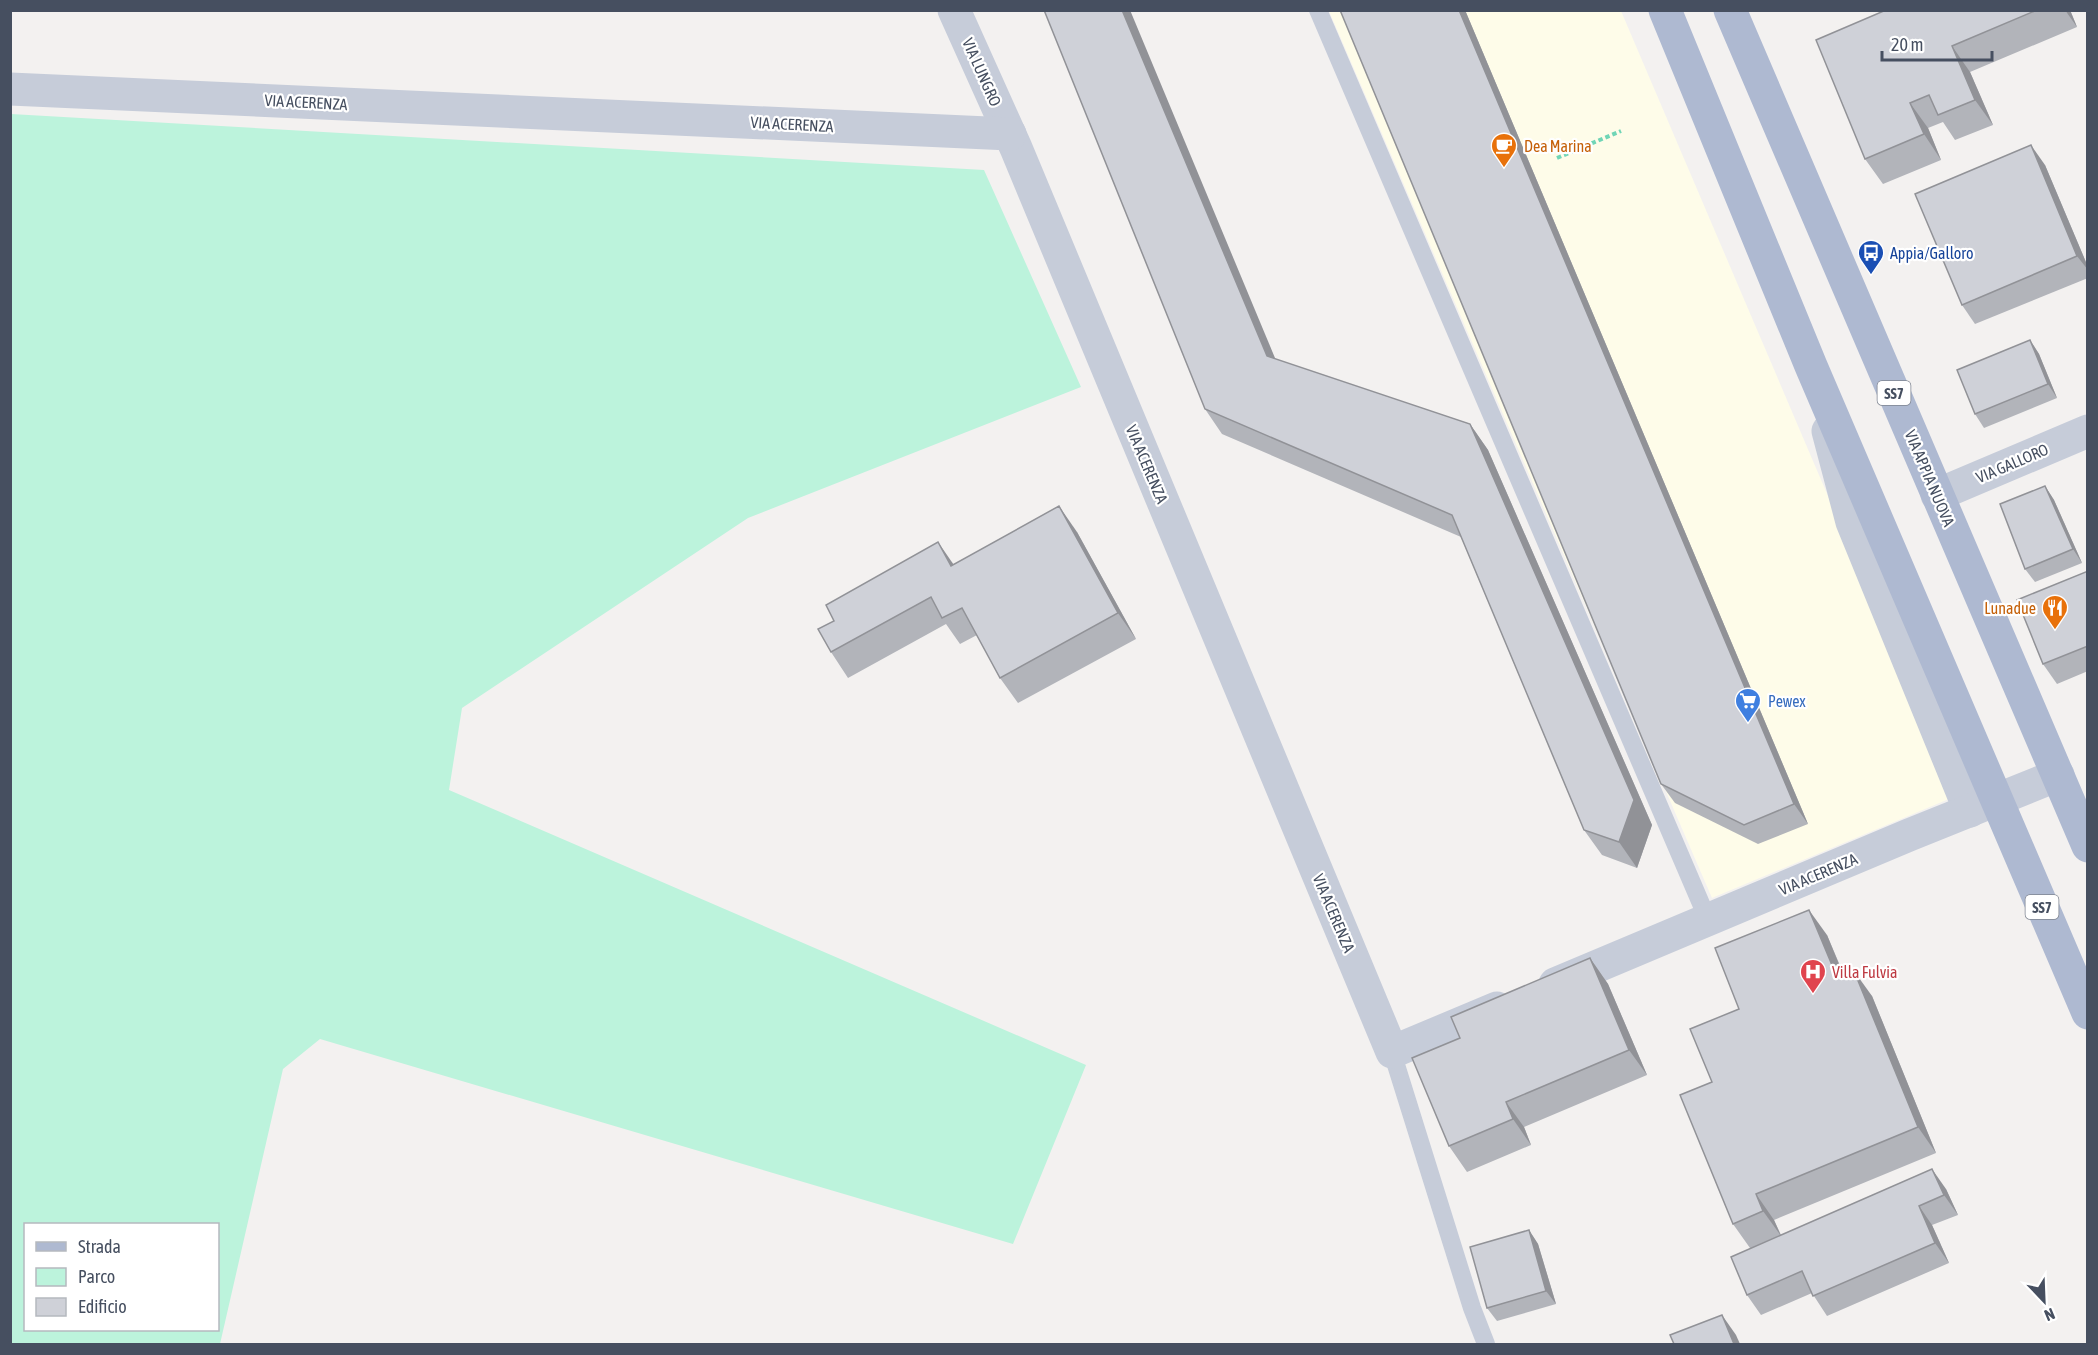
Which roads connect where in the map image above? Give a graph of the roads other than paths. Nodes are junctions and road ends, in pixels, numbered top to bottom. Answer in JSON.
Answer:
{"nodes":[{"id":1,"x":954,"y":10,"type":"edge"},
{"id":2,"x":1318,"y":10,"type":"edge"},
{"id":3,"x":1665,"y":10,"type":"edge"},
{"id":4,"x":1730,"y":10,"type":"edge"},
{"id":5,"x":10,"y":89,"type":"edge"},
{"id":6,"x":1010,"y":134,"type":"junction"},
{"id":7,"x":2088,"y":431,"type":"edge"},
{"id":8,"x":1937,"y":495,"type":"junction"},
{"id":9,"x":2058,"y":775,"type":"junction"},
{"id":10,"x":1984,"y":805,"type":"junction"},
{"id":11,"x":2088,"y":846,"type":"edge"},
{"id":12,"x":1708,"y":920,"type":"junction"},
{"id":13,"x":2088,"y":1013,"type":"edge"},
{"id":14,"x":1392,"y":1052,"type":"junction"},
{"id":15,"x":1486,"y":1344,"type":"edge"}],
"edges":[{"from":1,"to":6,"type":"street","name":"VIA LUNGRO"},
{"from":2,"to":12,"type":"lane"},
{"from":3,"to":10,"type":"main road","number":"SS7"},
{"from":4,"to":8,"type":"main road","name":"VIA APPIA NUOVA","number":"SS7"},
{"from":5,"to":6,"type":"street","name":"VIA ACERENZA"},
{"from":6,"to":14,"type":"street","name":"VIA ACERENZA"},
{"from":7,"to":8,"type":"street","name":"VIA GALLORO"},
{"from":8,"to":9,"type":"main road","name":"VIA APPIA NUOVA","number":"SS7"},
{"from":9,"to":10,"type":"street","name":"VIA ACERENZA"},
{"from":9,"to":11,"type":"main road","name":"VIA APPIA NUOVA","number":"SS7"},
{"from":10,"to":12,"type":"street","name":"VIA ACERENZA"},
{"from":10,"to":13,"type":"main road","number":"SS7"},
{"from":12,"to":14,"type":"street","name":"VIA ACERENZA"},
{"from":14,"to":15,"type":"lane"}]}
